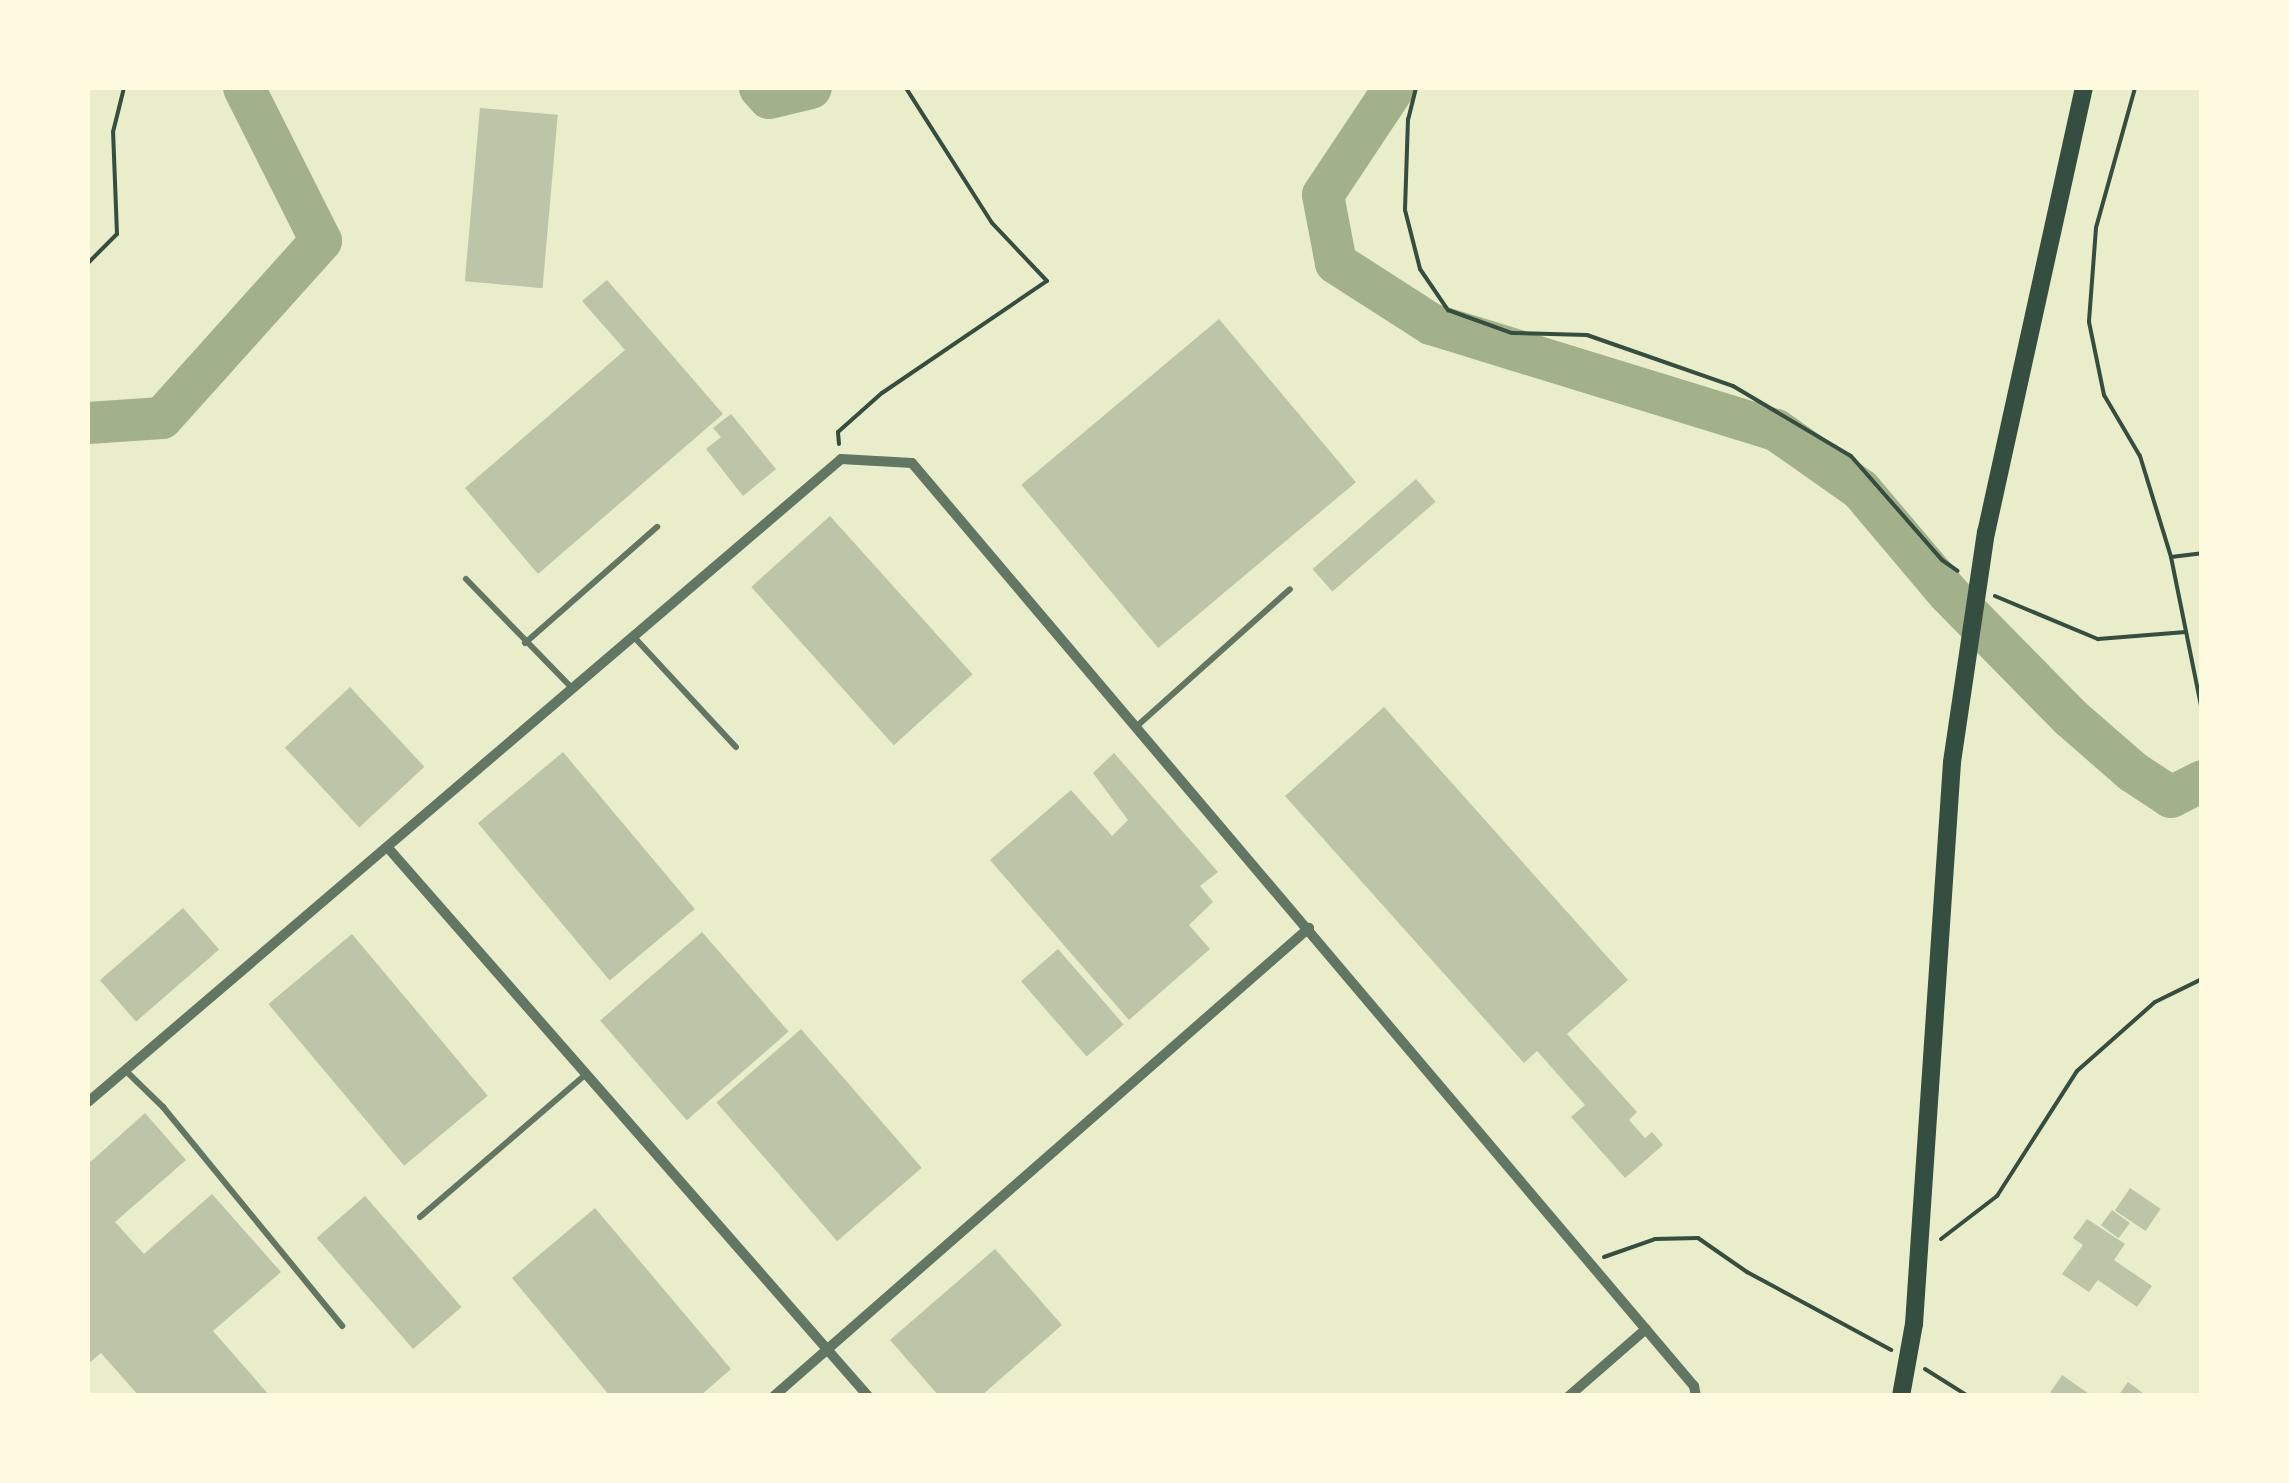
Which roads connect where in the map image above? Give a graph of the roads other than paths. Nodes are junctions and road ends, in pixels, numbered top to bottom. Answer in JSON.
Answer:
{"nodes":[{"id":1,"x":2084,"y":88,"type":"edge"},
{"id":2,"x":658,"y":528,"type":"dead end"},
{"id":3,"x":466,"y":579,"type":"dead end"},
{"id":4,"x":1290,"y":590,"type":"dead end"},
{"id":5,"x":634,"y":637,"type":"junction"},
{"id":6,"x":525,"y":643,"type":"junction"},
{"id":7,"x":573,"y":689,"type":"junction"},
{"id":8,"x":1137,"y":726,"type":"junction"},
{"id":9,"x":736,"y":746,"type":"dead end"},
{"id":10,"x":388,"y":849,"type":"junction"},
{"id":11,"x":1308,"y":928,"type":"junction"},
{"id":12,"x":125,"y":1070,"type":"junction"},
{"id":13,"x":585,"y":1075,"type":"junction"},
{"id":14,"x":88,"y":1102,"type":"edge"},
{"id":15,"x":420,"y":1217,"type":"dead end"},
{"id":16,"x":342,"y":1326,"type":"dead end"},
{"id":17,"x":1646,"y":1329,"type":"junction"},
{"id":18,"x":826,"y":1351,"type":"junction"},
{"id":19,"x":1903,"y":1392,"type":"edge"},
{"id":20,"x":774,"y":1396,"type":"edge"},
{"id":21,"x":868,"y":1396,"type":"edge"},
{"id":22,"x":1569,"y":1396,"type":"edge"},
{"id":23,"x":1696,"y":1396,"type":"edge"}],
"edges":[{"from":1,"to":19,"type":"main road"},
{"from":2,"to":6,"type":"lane"},
{"from":3,"to":6,"type":"lane"},
{"from":4,"to":8,"type":"lane"},
{"from":5,"to":7,"type":"street"},
{"from":5,"to":8,"type":"street"},
{"from":5,"to":9,"type":"lane"},
{"from":6,"to":7,"type":"lane"},
{"from":7,"to":10,"type":"street"},
{"from":8,"to":11,"type":"street"},
{"from":10,"to":12,"type":"street"},
{"from":10,"to":13,"type":"street"},
{"from":11,"to":17,"type":"street"},
{"from":11,"to":18,"type":"street"},
{"from":12,"to":14,"type":"street"},
{"from":12,"to":16,"type":"lane"},
{"from":13,"to":15,"type":"lane"},
{"from":13,"to":18,"type":"street"},
{"from":17,"to":22,"type":"street"},
{"from":17,"to":23,"type":"street"},
{"from":18,"to":20,"type":"street"},
{"from":18,"to":21,"type":"street"}]}
